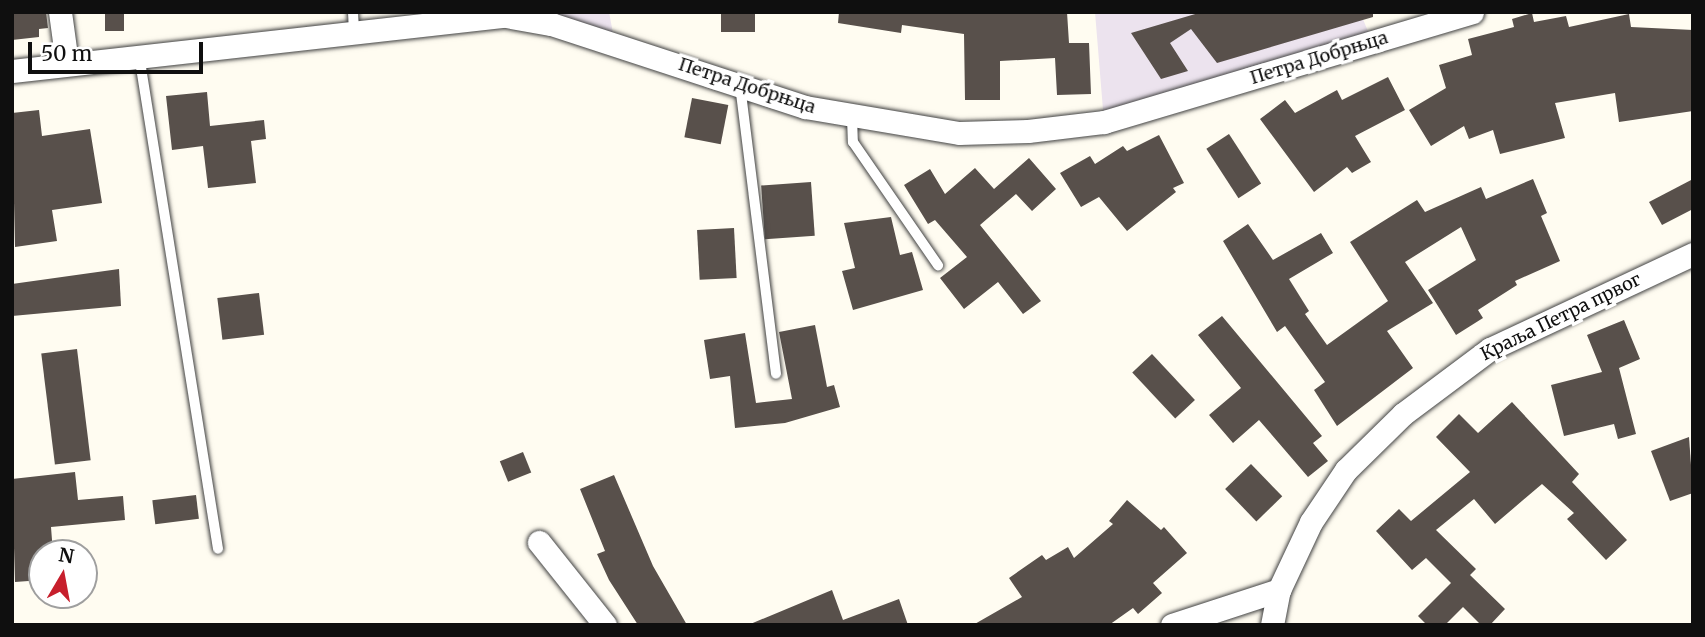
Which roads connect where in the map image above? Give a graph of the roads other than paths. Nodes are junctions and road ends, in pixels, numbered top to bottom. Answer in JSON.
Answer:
{"nodes":[{"id":1,"x":60,"y":12,"type":"edge"},
{"id":2,"x":1472,"y":12,"type":"edge"},
{"id":3,"x":353,"y":22,"type":"edge"},
{"id":4,"x":139,"y":55,"type":"junction"},
{"id":5,"x":67,"y":63,"type":"junction"},
{"id":6,"x":12,"y":71,"type":"edge"},
{"id":7,"x":740,"y":85,"type":"junction"},
{"id":8,"x":852,"y":117,"type":"junction"},
{"id":9,"x":1693,"y":254,"type":"edge"},
{"id":10,"x":938,"y":265,"type":"dead end"},
{"id":11,"x":776,"y":374,"type":"dead end"},
{"id":12,"x":539,"y":542,"type":"dead end"},
{"id":13,"x":218,"y":549,"type":"dead end"},
{"id":14,"x":1279,"y":590,"type":"junction"},
{"id":15,"x":605,"y":625,"type":"edge"},
{"id":16,"x":1172,"y":625,"type":"edge"},
{"id":17,"x":1272,"y":625,"type":"edge"}],
"edges":[{"from":1,"to":5,"type":"street"},
{"from":2,"to":8,"type":"street","name":"Петра Добрњца"},
{"from":3,"to":4,"type":"street","name":"Петра Добрњца"},
{"from":3,"to":7,"type":"street","name":"Петра Добрњца"},
{"from":4,"to":5,"type":"street","name":"Петра Добрњца"},
{"from":4,"to":13,"type":"lane"},
{"from":5,"to":6,"type":"street","name":"Петра Добрњца"},
{"from":7,"to":8,"type":"street","name":"Петра Добрњца"},
{"from":7,"to":11,"type":"lane"},
{"from":8,"to":10,"type":"lane"},
{"from":9,"to":14,"type":"street","name":"Краља Петра првог"},
{"from":12,"to":15,"type":"street"},
{"from":14,"to":16,"type":"street"},
{"from":14,"to":17,"type":"street","name":"Краља Петра првог"}]}
